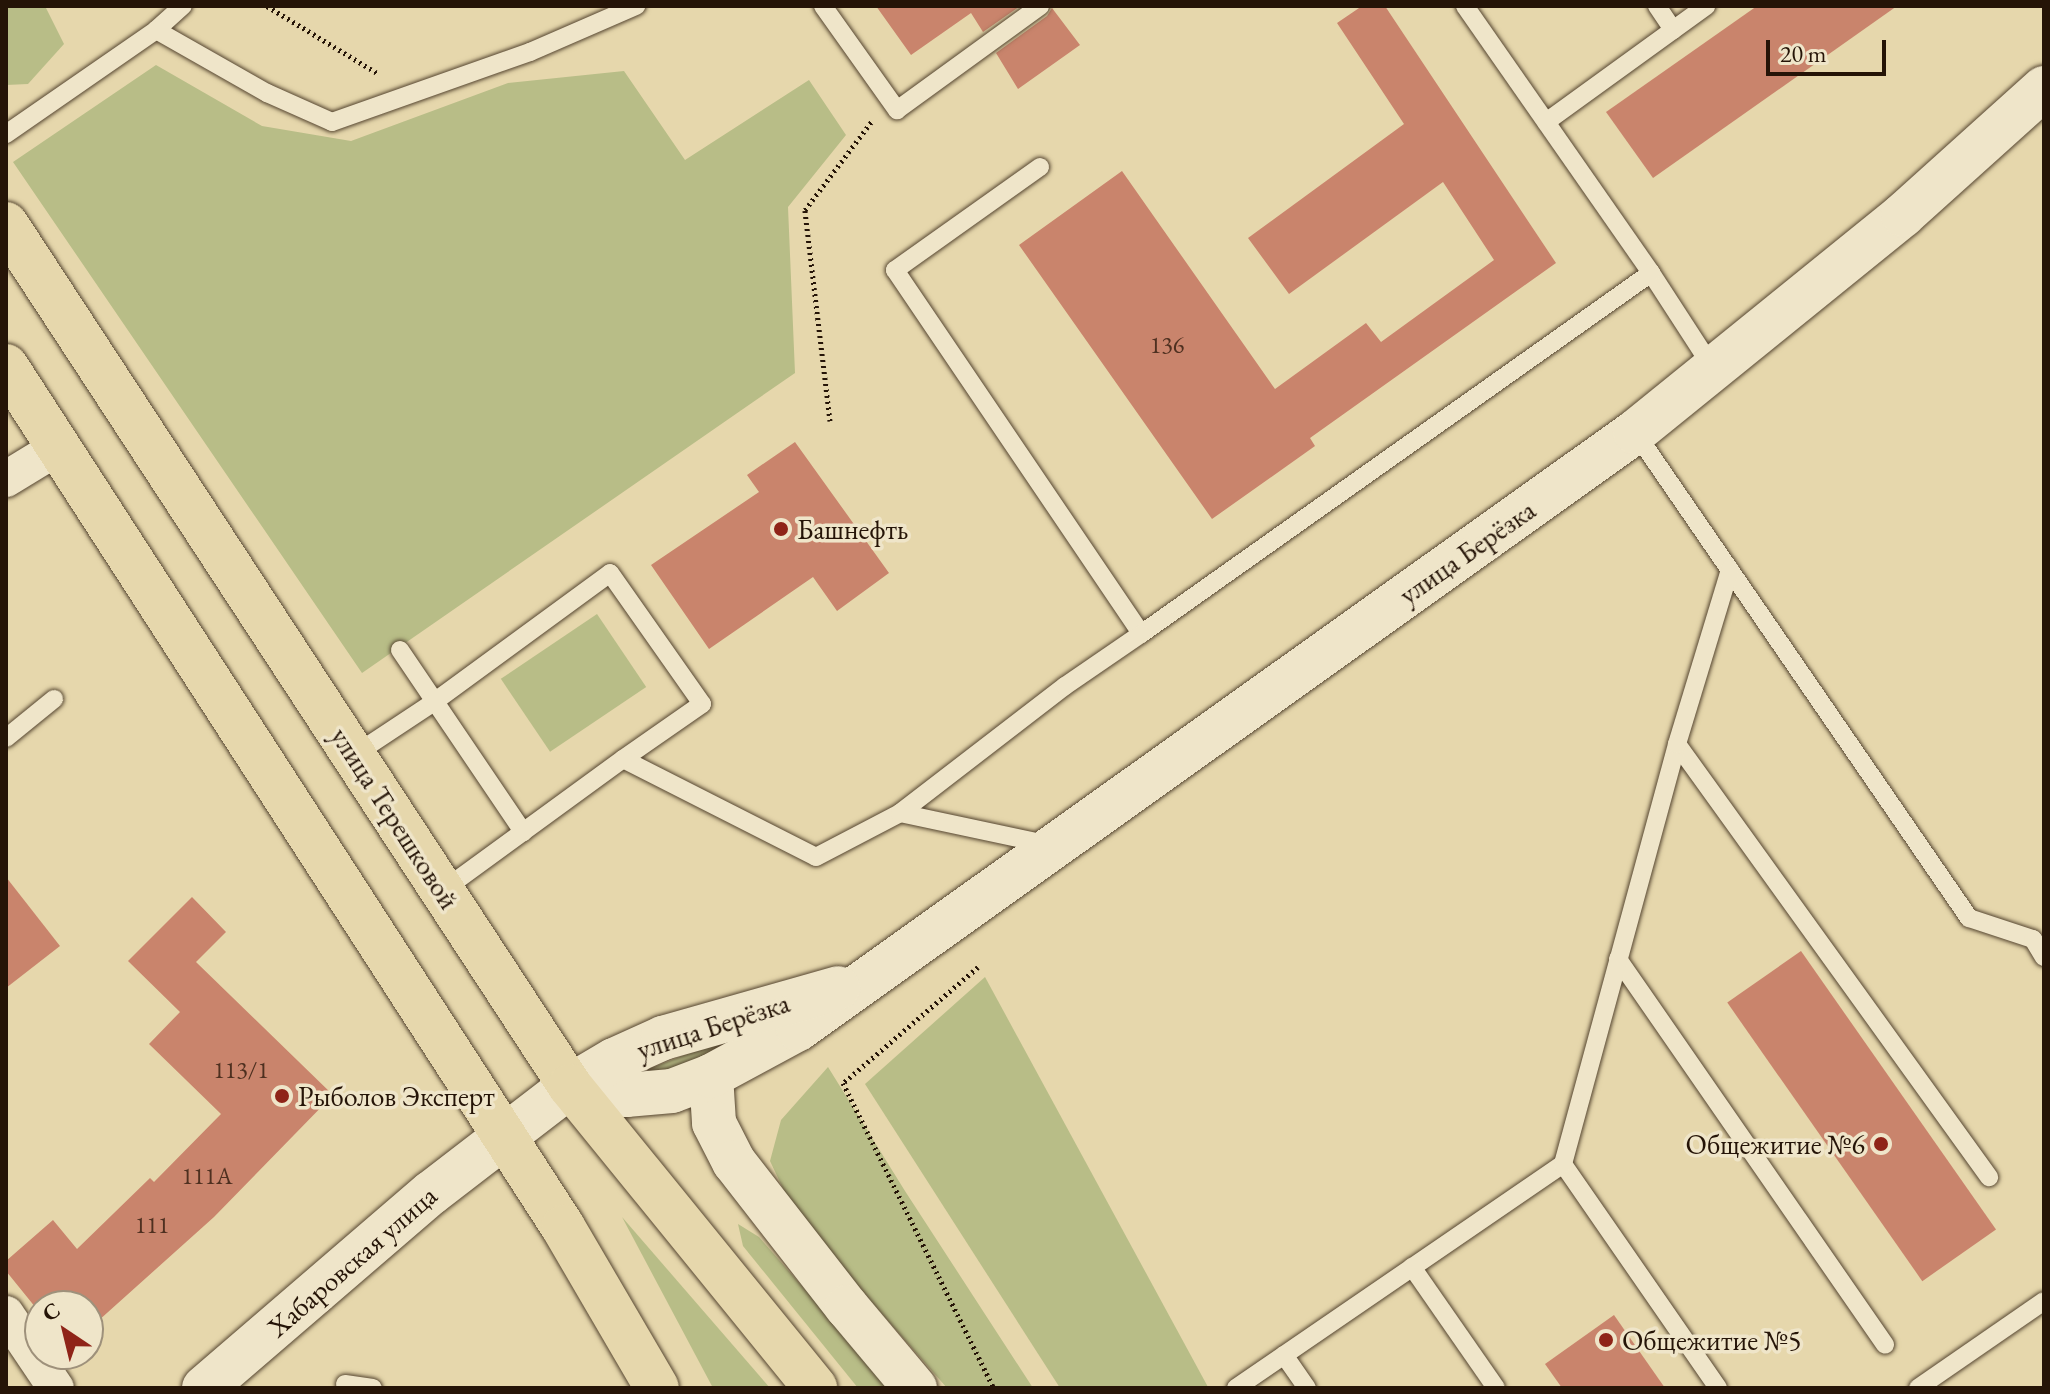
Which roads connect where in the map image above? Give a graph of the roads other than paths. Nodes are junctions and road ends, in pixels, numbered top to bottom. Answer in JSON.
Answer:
{"nodes":[{"id":1,"x":183,"y":6,"type":"edge"},
{"id":2,"x":636,"y":6,"type":"edge"},
{"id":3,"x":823,"y":6,"type":"edge"},
{"id":4,"x":1040,"y":6,"type":"edge"},
{"id":5,"x":1465,"y":6,"type":"edge"},
{"id":6,"x":1657,"y":6,"type":"edge"},
{"id":7,"x":1706,"y":6,"type":"edge"},
{"id":8,"x":156,"y":30,"type":"junction"},
{"id":9,"x":1673,"y":30,"type":"junction"},
{"id":10,"x":2044,"y":88,"type":"edge"},
{"id":11,"x":1546,"y":122,"type":"junction"},
{"id":12,"x":6,"y":134,"type":"edge"},
{"id":13,"x":1040,"y":167,"type":"dead end"},
{"id":14,"x":6,"y":224,"type":"edge"},
{"id":15,"x":1651,"y":273,"type":"junction"},
{"id":16,"x":6,"y":366,"type":"edge"},
{"id":17,"x":1715,"y":371,"type":"junction"},
{"id":18,"x":1635,"y":432,"type":"junction"},
{"id":19,"x":60,"y":446,"type":"junction"},
{"id":20,"x":6,"y":479,"type":"edge"},
{"id":21,"x":1730,"y":570,"type":"junction"},
{"id":22,"x":1141,"y":634,"type":"junction"},
{"id":23,"x":400,"y":650,"type":"dead end"},
{"id":24,"x":54,"y":699,"type":"dead end"},
{"id":25,"x":434,"y":702,"type":"junction"},
{"id":26,"x":6,"y":738,"type":"edge"},
{"id":27,"x":1677,"y":744,"type":"junction"},
{"id":28,"x":354,"y":755,"type":"junction"},
{"id":29,"x":623,"y":759,"type":"junction"},
{"id":30,"x":900,"y":813,"type":"junction"},
{"id":31,"x":523,"y":832,"type":"junction"},
{"id":32,"x":1052,"y":846,"type":"junction"},
{"id":33,"x":442,"y":891,"type":"junction"},
{"id":34,"x":2038,"y":935,"type":"edge"},
{"id":35,"x":2044,"y":957,"type":"edge"},
{"id":36,"x":1618,"y":959,"type":"junction"},
{"id":37,"x":863,"y":981,"type":"junction"},
{"id":38,"x":711,"y":1076,"type":"junction"},
{"id":39,"x":570,"y":1086,"type":"junction"},
{"id":40,"x":503,"y":1136,"type":"junction"},
{"id":41,"x":1563,"y":1164,"type":"junction"},
{"id":42,"x":1989,"y":1177,"type":"dead end"},
{"id":43,"x":1412,"y":1267,"type":"junction"},
{"id":44,"x":2044,"y":1301,"type":"edge"},
{"id":45,"x":6,"y":1314,"type":"edge"},
{"id":46,"x":1885,"y":1344,"type":"dead end"},
{"id":47,"x":1284,"y":1355,"type":"junction"},
{"id":48,"x":345,"y":1384,"type":"dead end"},
{"id":49,"x":56,"y":1388,"type":"edge"},
{"id":50,"x":204,"y":1388,"type":"edge"},
{"id":51,"x":373,"y":1388,"type":"edge"},
{"id":52,"x":657,"y":1388,"type":"edge"},
{"id":53,"x":815,"y":1388,"type":"edge"},
{"id":54,"x":915,"y":1388,"type":"edge"},
{"id":55,"x":1236,"y":1388,"type":"edge"},
{"id":56,"x":1307,"y":1388,"type":"edge"},
{"id":57,"x":1496,"y":1388,"type":"edge"},
{"id":58,"x":1718,"y":1388,"type":"edge"},
{"id":59,"x":1918,"y":1388,"type":"edge"}],
"edges":[{"from":1,"to":8,"type":"lane"},
{"from":2,"to":8,"type":"lane"},
{"from":3,"to":4,"type":"lane"},
{"from":5,"to":11,"type":"lane"},
{"from":6,"to":9,"type":"lane"},
{"from":7,"to":9,"type":"lane"},
{"from":8,"to":12,"type":"lane"},
{"from":9,"to":11,"type":"lane"},
{"from":10,"to":17,"type":"main road","name":"улица Берёзка"},
{"from":11,"to":15,"type":"lane"},
{"from":13,"to":22,"type":"lane"},
{"from":14,"to":28,"type":"main road","name":"улица Терешковой"},
{"from":15,"to":17,"type":"lane"},
{"from":15,"to":22,"type":"lane"},
{"from":16,"to":19,"type":"main road"},
{"from":17,"to":18,"type":"main road","name":"улица Берёзка"},
{"from":18,"to":21,"type":"lane"},
{"from":18,"to":32,"type":"main road","name":"улица Берёзка"},
{"from":19,"to":20,"type":"street"},
{"from":19,"to":40,"type":"main road"},
{"from":21,"to":27,"type":"lane"},
{"from":21,"to":34,"type":"lane"},
{"from":22,"to":30,"type":"lane"},
{"from":23,"to":25,"type":"lane"},
{"from":24,"to":26,"type":"lane"},
{"from":25,"to":28,"type":"lane"},
{"from":25,"to":29,"type":"lane"},
{"from":25,"to":31,"type":"lane"},
{"from":27,"to":36,"type":"lane"},
{"from":27,"to":42,"type":"lane"},
{"from":28,"to":33,"type":"main road","name":"улица Терешковой"},
{"from":29,"to":30,"type":"lane"},
{"from":29,"to":31,"type":"lane"},
{"from":30,"to":32,"type":"lane"},
{"from":31,"to":33,"type":"lane"},
{"from":32,"to":37,"type":"main road","name":"улица Берёзка"},
{"from":33,"to":39,"type":"main road","name":"улица Терешковой"},
{"from":34,"to":35,"type":"lane"},
{"from":36,"to":41,"type":"lane"},
{"from":36,"to":46,"type":"lane"},
{"from":37,"to":38,"type":"main road","name":"улица Берёзка"},
{"from":37,"to":39,"type":"main road","name":"улица Берёзка"},
{"from":38,"to":39,"type":"main road","name":"улица Берёзка"},
{"from":38,"to":54,"type":"main road"},
{"from":39,"to":40,"type":"main road","name":"улица Берёзка"},
{"from":39,"to":53,"type":"main road","name":"улица Терешковой"},
{"from":40,"to":50,"type":"main road","name":"Хабаровская улица"},
{"from":40,"to":52,"type":"main road"},
{"from":41,"to":43,"type":"lane"},
{"from":41,"to":58,"type":"lane"},
{"from":43,"to":47,"type":"lane"},
{"from":43,"to":57,"type":"lane"},
{"from":44,"to":59,"type":"lane"},
{"from":45,"to":49,"type":"street"},
{"from":47,"to":55,"type":"lane"},
{"from":47,"to":56,"type":"lane"},
{"from":48,"to":51,"type":"lane"}]}
